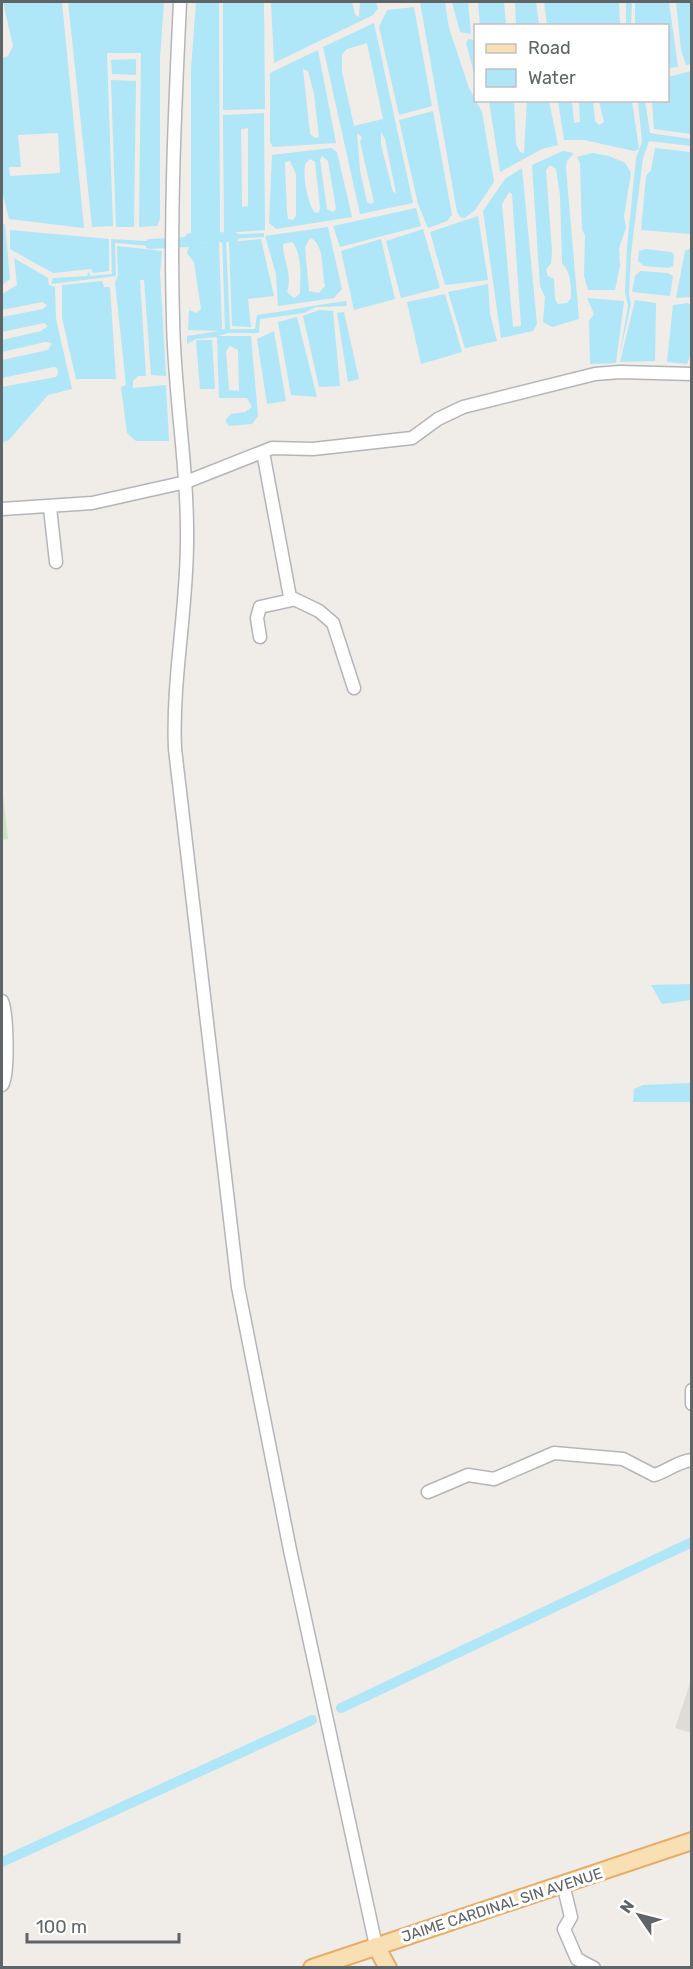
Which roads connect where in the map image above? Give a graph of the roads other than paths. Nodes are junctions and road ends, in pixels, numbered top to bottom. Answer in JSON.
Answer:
{"nodes":[{"id":1,"x":180,"y":2,"type":"edge"},
{"id":2,"x":692,"y":374,"type":"edge"},
{"id":3,"x":263,"y":452,"type":"junction"},
{"id":4,"x":186,"y":482,"type":"junction"},
{"id":5,"x":50,"y":508,"type":"junction"},
{"id":6,"x":2,"y":509,"type":"edge"},
{"id":7,"x":56,"y":562,"type":"dead end"},
{"id":8,"x":292,"y":600,"type":"junction"},
{"id":9,"x":261,"y":638,"type":"dead end"},
{"id":10,"x":354,"y":688,"type":"dead end"},
{"id":11,"x":2,"y":1001,"type":"edge"},
{"id":12,"x":2,"y":1085,"type":"edge"},
{"id":13,"x":692,"y":1390,"type":"edge"},
{"id":14,"x":692,"y":1404,"type":"edge"},
{"id":15,"x":692,"y":1460,"type":"edge"},
{"id":16,"x":428,"y":1492,"type":"dead end"},
{"id":17,"x":692,"y":1841,"type":"edge"},
{"id":18,"x":563,"y":1884,"type":"junction"},
{"id":19,"x":376,"y":1947,"type":"junction"},
{"id":20,"x":312,"y":1968,"type":"edge"},
{"id":21,"x":388,"y":1968,"type":"edge"},
{"id":22,"x":594,"y":1968,"type":"edge"}],
"edges":[{"from":1,"to":4,"type":"street"},
{"from":2,"to":3,"type":"street"},
{"from":3,"to":4,"type":"street"},
{"from":3,"to":8,"type":"street"},
{"from":4,"to":5,"type":"street"},
{"from":4,"to":19,"type":"street"},
{"from":5,"to":6,"type":"street"},
{"from":5,"to":7,"type":"street"},
{"from":8,"to":9,"type":"street"},
{"from":8,"to":10,"type":"street"},
{"from":11,"to":12,"type":"street"},
{"from":13,"to":14,"type":"street"},
{"from":15,"to":16,"type":"street"},
{"from":17,"to":18,"type":"main road","name":"JAIME CARDINAL SIN AVENUE"},
{"from":18,"to":19,"type":"main road","name":"JAIME CARDINAL SIN AVENUE"},
{"from":18,"to":22,"type":"street"},
{"from":19,"to":20,"type":"main road","name":"JAIME CARDINAL SIN AVENUE"},
{"from":19,"to":21,"type":"main road"}]}
